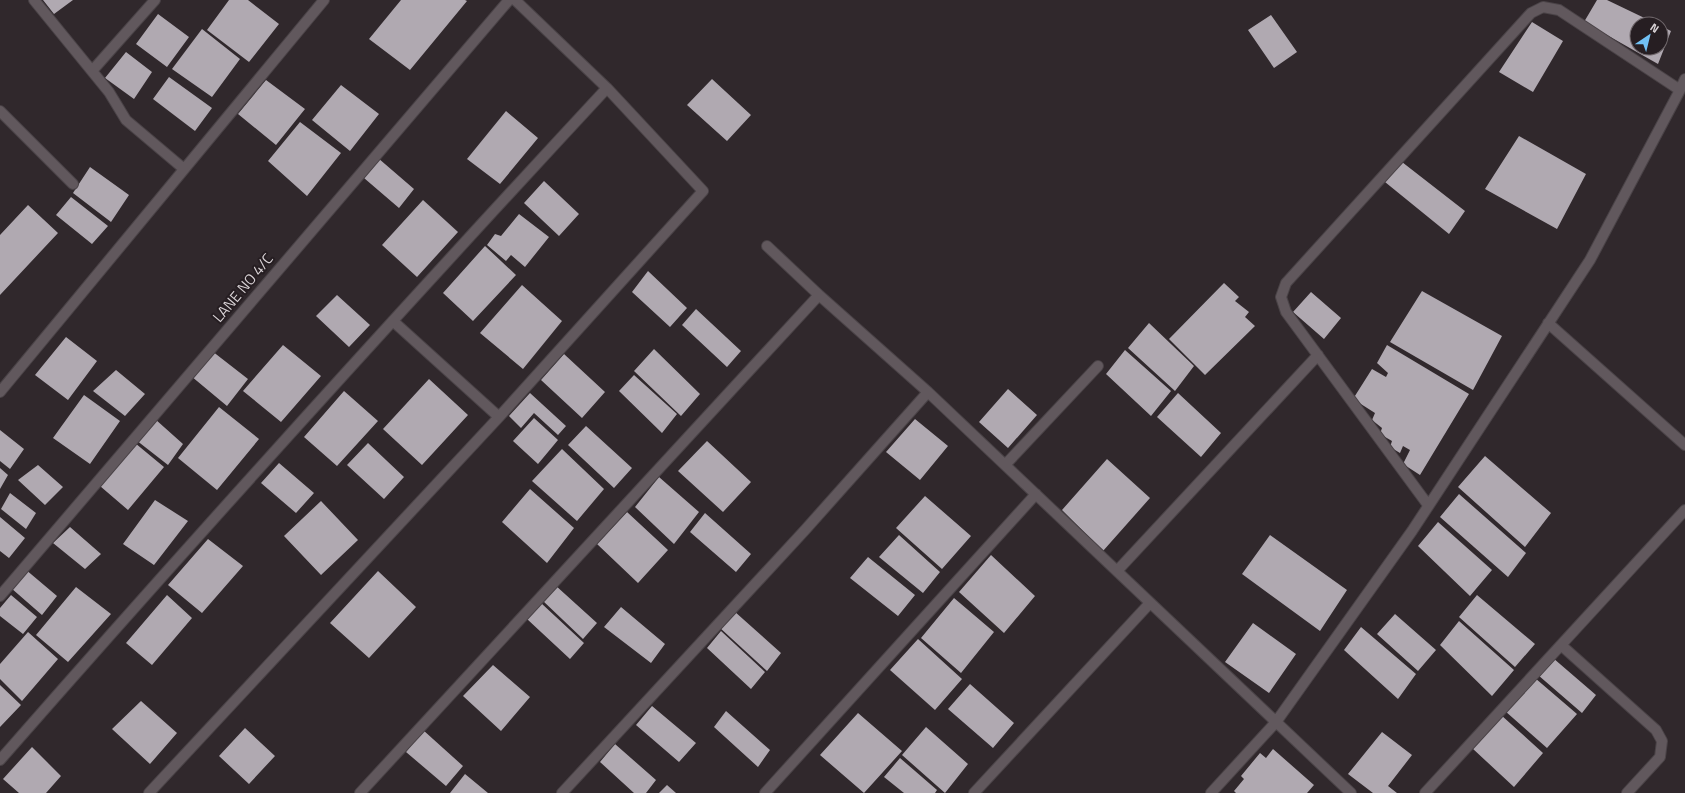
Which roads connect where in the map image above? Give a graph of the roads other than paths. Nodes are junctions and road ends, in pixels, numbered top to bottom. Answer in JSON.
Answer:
{"nodes":[{"id":1,"x":34,"y":0,"type":"edge"},
{"id":2,"x":155,"y":0,"type":"edge"},
{"id":3,"x":324,"y":0,"type":"edge"},
{"id":4,"x":509,"y":0,"type":"edge"},
{"id":5,"x":515,"y":0,"type":"edge"},
{"id":6,"x":92,"y":71,"type":"junction"},
{"id":7,"x":1685,"y":79,"type":"edge"},
{"id":8,"x":607,"y":88,"type":"junction"},
{"id":9,"x":1680,"y":90,"type":"junction"},
{"id":10,"x":0,"y":111,"type":"edge"},
{"id":11,"x":184,"y":169,"type":"junction"},
{"id":12,"x":73,"y":184,"type":"dead end"},
{"id":13,"x":767,"y":246,"type":"dead end"},
{"id":14,"x":819,"y":295,"type":"junction"},
{"id":15,"x":394,"y":322,"type":"junction"},
{"id":16,"x":1548,"y":323,"type":"junction"},
{"id":17,"x":1318,"y":355,"type":"junction"},
{"id":18,"x":1098,"y":366,"type":"dead end"},
{"id":19,"x":0,"y":392,"type":"edge"},
{"id":20,"x":928,"y":392,"type":"junction"},
{"id":21,"x":498,"y":417,"type":"junction"},
{"id":22,"x":1685,"y":445,"type":"edge"},
{"id":23,"x":1005,"y":465,"type":"junction"},
{"id":24,"x":1036,"y":494,"type":"junction"},
{"id":25,"x":1428,"y":505,"type":"junction"},
{"id":26,"x":1685,"y":510,"type":"edge"},
{"id":27,"x":1117,"y":571,"type":"junction"},
{"id":28,"x":0,"y":596,"type":"edge"},
{"id":29,"x":1150,"y":603,"type":"junction"},
{"id":30,"x":1562,"y":645,"type":"junction"},
{"id":31,"x":1276,"y":722,"type":"junction"},
{"id":32,"x":0,"y":760,"type":"edge"},
{"id":33,"x":149,"y":793,"type":"edge"},
{"id":34,"x":360,"y":793,"type":"edge"},
{"id":35,"x":562,"y":793,"type":"edge"},
{"id":36,"x":765,"y":793,"type":"edge"},
{"id":37,"x":974,"y":793,"type":"edge"},
{"id":38,"x":1211,"y":793,"type":"edge"},
{"id":39,"x":1351,"y":793,"type":"edge"},
{"id":40,"x":1425,"y":793,"type":"edge"},
{"id":41,"x":1627,"y":793,"type":"edge"}],
"edges":[{"from":1,"to":6,"type":"street"},
{"from":2,"to":6,"type":"street"},
{"from":3,"to":11,"type":"street"},
{"from":4,"to":28,"type":"street","name":"LANE NO 4/C"},
{"from":5,"to":8,"type":"street"},
{"from":6,"to":11,"type":"street"},
{"from":7,"to":9,"type":"street"},
{"from":8,"to":15,"type":"street"},
{"from":8,"to":21,"type":"street"},
{"from":9,"to":16,"type":"street"},
{"from":9,"to":17,"type":"street"},
{"from":10,"to":12,"type":"street"},
{"from":11,"to":19,"type":"street"},
{"from":13,"to":14,"type":"street"},
{"from":14,"to":20,"type":"street"},
{"from":14,"to":34,"type":"street"},
{"from":15,"to":21,"type":"street"},
{"from":15,"to":32,"type":"street"},
{"from":16,"to":22,"type":"street"},
{"from":16,"to":25,"type":"street"},
{"from":17,"to":25,"type":"street"},
{"from":17,"to":27,"type":"street"},
{"from":18,"to":23,"type":"street"},
{"from":20,"to":23,"type":"street"},
{"from":20,"to":35,"type":"street"},
{"from":21,"to":33,"type":"street"},
{"from":23,"to":24,"type":"street"},
{"from":24,"to":27,"type":"street"},
{"from":24,"to":36,"type":"street"},
{"from":25,"to":31,"type":"street"},
{"from":26,"to":30,"type":"street"},
{"from":27,"to":29,"type":"street"},
{"from":29,"to":31,"type":"street"},
{"from":29,"to":37,"type":"street"},
{"from":30,"to":40,"type":"street"},
{"from":30,"to":41,"type":"street"},
{"from":31,"to":38,"type":"street"},
{"from":31,"to":39,"type":"street"}]}
